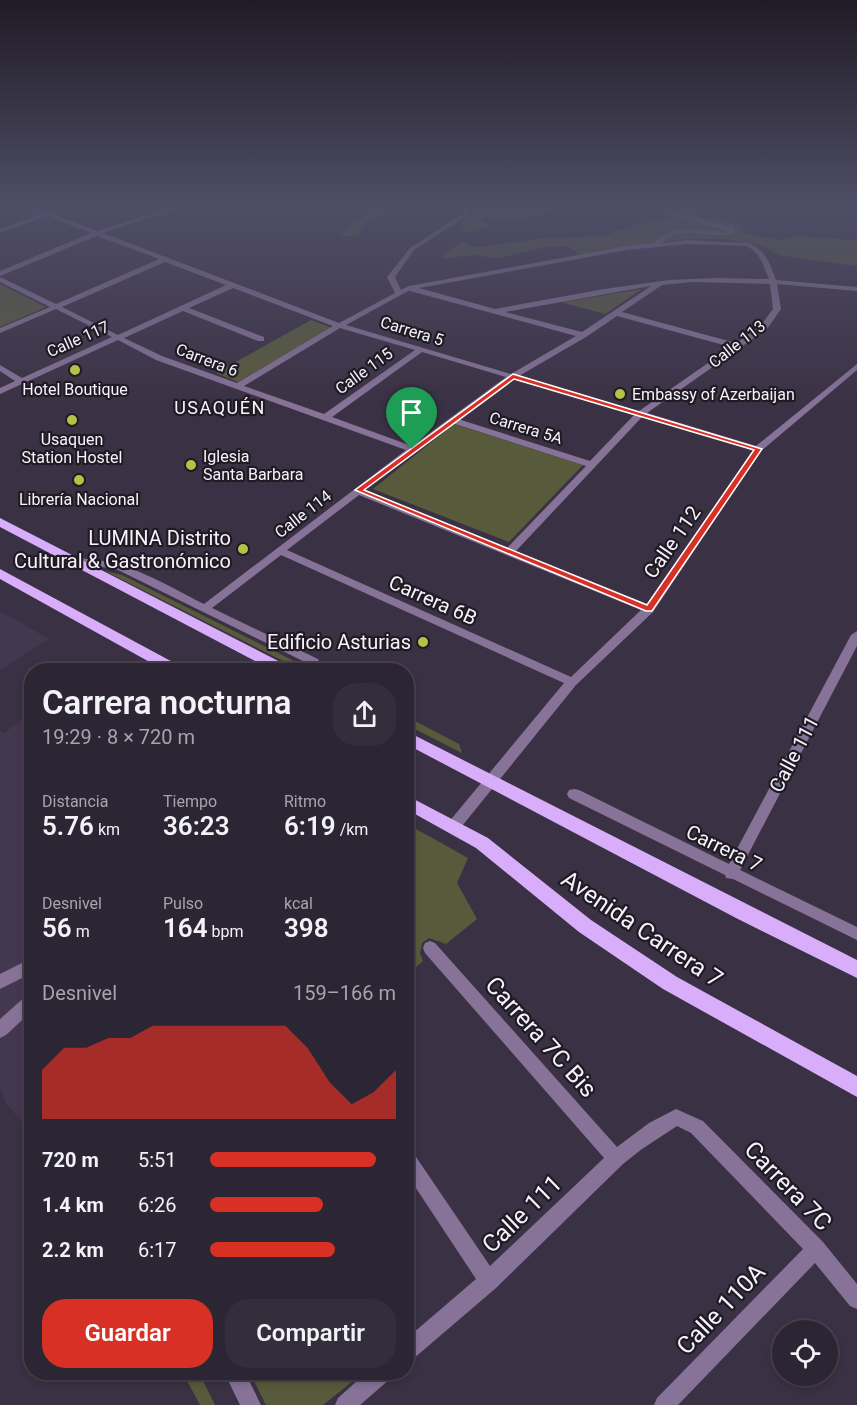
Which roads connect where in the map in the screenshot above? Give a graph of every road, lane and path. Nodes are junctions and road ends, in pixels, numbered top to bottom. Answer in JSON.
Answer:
{"nodes":[{"id":1,"x":130,"y":274,"type":"edge"},
{"id":2,"x":204,"y":274,"type":"edge"},
{"id":3,"x":394,"y":274,"type":"edge"},
{"id":4,"x":492,"y":274,"type":"edge"},
{"id":5,"x":770,"y":274,"type":"edge"},
{"id":6,"x":0,"y":279,"type":"edge"},
{"id":7,"x":773,"y":281,"type":"junction"},
{"id":8,"x":659,"y":284,"type":"junction"},
{"id":9,"x":233,"y":285,"type":"junction"},
{"id":10,"x":409,"y":288,"type":"junction"},
{"id":11,"x":857,"y":289,"type":"edge"},
{"id":12,"x":399,"y":293,"type":"junction"},
{"id":13,"x":55,"y":307,"type":"junction"},
{"id":14,"x":183,"y":308,"type":"junction"},
{"id":15,"x":496,"y":311,"type":"junction"},
{"id":16,"x":615,"y":313,"type":"junction"},
{"id":17,"x":340,"y":325,"type":"junction"},
{"id":18,"x":0,"y":331,"type":"edge"},
{"id":19,"x":583,"y":335,"type":"junction"},
{"id":20,"x":116,"y":339,"type":"junction"},
{"id":21,"x":261,"y":339,"type":"dead end"},
{"id":22,"x":738,"y":346,"type":"junction"},
{"id":23,"x":420,"y":350,"type":"junction"},
{"id":24,"x":857,"y":366,"type":"edge"},
{"id":25,"x":0,"y":367,"type":"edge"},
{"id":26,"x":513,"y":376,"type":"junction"},
{"id":27,"x":21,"y":381,"type":"junction"},
{"id":28,"x":236,"y":387,"type":"junction"},
{"id":29,"x":0,"y":391,"type":"edge"},
{"id":30,"x":640,"y":414,"type":"junction"},
{"id":31,"x":325,"y":418,"type":"junction"},
{"id":32,"x":451,"y":420,"type":"junction"},
{"id":33,"x":412,"y":449,"type":"junction"},
{"id":34,"x":758,"y":449,"type":"junction"},
{"id":35,"x":593,"y":465,"type":"junction"},
{"id":36,"x":358,"y":490,"type":"junction"},
{"id":37,"x":1,"y":524,"type":"edge"},
{"id":38,"x":280,"y":551,"type":"junction"},
{"id":39,"x":509,"y":552,"type":"junction"},
{"id":40,"x":74,"y":561,"type":"junction"},
{"id":41,"x":0,"y":573,"type":"edge"},
{"id":42,"x":205,"y":608,"type":"junction"},
{"id":43,"x":649,"y":609,"type":"junction"},
{"id":44,"x":857,"y":634,"type":"edge"},
{"id":45,"x":162,"y":663,"type":"edge"},
{"id":46,"x":270,"y":663,"type":"edge"},
{"id":47,"x":314,"y":663,"type":"edge"},
{"id":48,"x":572,"y":682,"type":"junction"},
{"id":49,"x":414,"y":741,"type":"edge"},
{"id":50,"x":490,"y":782,"type":"junction"},
{"id":51,"x":574,"y":794,"type":"dead end"},
{"id":52,"x":414,"y":805,"type":"edge"},
{"id":53,"x":453,"y":827,"type":"junction"},
{"id":54,"x":731,"y":874,"type":"junction"},
{"id":55,"x":857,"y":934,"type":"edge"},
{"id":56,"x":430,"y":948,"type":"dead end"},
{"id":57,"x":24,"y":968,"type":"edge"},
{"id":58,"x":857,"y":969,"type":"edge"},
{"id":59,"x":0,"y":982,"type":"edge"},
{"id":60,"x":24,"y":1008,"type":"edge"},
{"id":61,"x":0,"y":1030,"type":"edge"},
{"id":62,"x":857,"y":1087,"type":"edge"},
{"id":63,"x":676,"y":1117,"type":"joint"},
{"id":64,"x":616,"y":1158,"type":"junction"},
{"id":65,"x":414,"y":1169,"type":"edge"},
{"id":66,"x":816,"y":1249,"type":"junction"},
{"id":67,"x":489,"y":1281,"type":"junction"},
{"id":68,"x":857,"y":1299,"type":"edge"},
{"id":69,"x":414,"y":1345,"type":"edge"},
{"id":70,"x":238,"y":1380,"type":"edge"},
{"id":71,"x":374,"y":1380,"type":"edge"},
{"id":72,"x":250,"y":1405,"type":"edge"},
{"id":73,"x":345,"y":1405,"type":"edge"},
{"id":74,"x":664,"y":1405,"type":"edge"}],
"edges":[{"from":1,"to":13,"type":"street"},
{"from":2,"to":9,"type":"street","name":"Carrera 5"},
{"from":3,"to":12,"type":"street"},
{"from":4,"to":10,"type":"street"},
{"from":5,"to":7,"type":"street","name":"Calle 113"},
{"from":6,"to":13,"type":"street","name":"Carrera 6"},
{"from":7,"to":8,"type":"street"},
{"from":7,"to":11,"type":"street"},
{"from":7,"to":22,"type":"street","name":"Calle 113"},
{"from":8,"to":15,"type":"street"},
{"from":8,"to":16,"type":"street","name":"Calle 114"},
{"from":9,"to":14,"type":"street","name":"Calle 117"},
{"from":9,"to":17,"type":"street","name":"Carrera 5"},
{"from":10,"to":12,"type":"street"},
{"from":10,"to":15,"type":"street"},
{"from":12,"to":17,"type":"street"},
{"from":13,"to":18,"type":"street"},
{"from":13,"to":20,"type":"street","name":"Carrera 6"},
{"from":14,"to":20,"type":"street","name":"Calle 117"},
{"from":14,"to":21,"type":"street"},
{"from":15,"to":19,"type":"street"},
{"from":16,"to":19,"type":"street","name":"Calle 114"},
{"from":16,"to":22,"type":"street"},
{"from":17,"to":23,"type":"street","name":"Carrera 5"},
{"from":17,"to":28,"type":"street"},
{"from":19,"to":26,"type":"street","name":"Calle 114"},
{"from":20,"to":27,"type":"street","name":"Calle 117"},
{"from":20,"to":28,"type":"street","name":"Carrera 6"},
{"from":22,"to":30,"type":"street","name":"Calle 113"},
{"from":23,"to":26,"type":"street","name":"Carrera 5"},
{"from":23,"to":31,"type":"street","name":"Calle 115"},
{"from":24,"to":34,"type":"street","name":"Calle 112"},
{"from":25,"to":27,"type":"street"},
{"from":26,"to":30,"type":"street","name":"Carrera 5"},
{"from":26,"to":32,"type":"street","name":"Calle 114"},
{"from":27,"to":29,"type":"street","name":"Calle 117"},
{"from":28,"to":31,"type":"street","name":"Carrera 6"},
{"from":30,"to":34,"type":"street","name":"Carrera 5"},
{"from":30,"to":35,"type":"street","name":"Calle 113"},
{"from":31,"to":33,"type":"street","name":"Carrera 6"},
{"from":32,"to":33,"type":"street","name":"Calle 114"},
{"from":32,"to":35,"type":"street","name":"Carrera 5A"},
{"from":33,"to":36,"type":"street","name":"Calle 114"},
{"from":34,"to":43,"type":"street","name":"Calle 112"},
{"from":35,"to":39,"type":"street","name":"Calle 113"},
{"from":36,"to":38,"type":"street","name":"Calle 114"},
{"from":36,"to":39,"type":"street"},
{"from":37,"to":40,"type":"main road"},
{"from":38,"to":42,"type":"street","name":"Calle 114"},
{"from":38,"to":48,"type":"street","name":"Carrera 6B"},
{"from":39,"to":43,"type":"street"},
{"from":40,"to":42,"type":"street"},
{"from":40,"to":46,"type":"main road"},
{"from":41,"to":45,"type":"main road"},
{"from":42,"to":47,"type":"street"},
{"from":43,"to":48,"type":"street","name":"Calle 112"},
{"from":44,"to":54,"type":"street","name":"Calle 111"},
{"from":48,"to":50,"type":"street","name":"Calle 112"},
{"from":49,"to":50,"type":"main road"},
{"from":50,"to":53,"type":"street","name":"Calle 112"},
{"from":50,"to":58,"type":"main road"},
{"from":51,"to":54,"type":"street","name":"Carrera 7"},
{"from":52,"to":53,"type":"main road","name":"Avenida Carrera 7"},
{"from":53,"to":62,"type":"main road","name":"Avenida Carrera 7"},
{"from":54,"to":55,"type":"street","name":"Carrera 7"},
{"from":56,"to":64,"type":"street","name":"Carrera 7C Bis"},
{"from":57,"to":59,"type":"street"},
{"from":60,"to":61,"type":"street"},
{"from":63,"to":64,"type":"street","name":"Calle 111"},
{"from":63,"to":66,"type":"street","name":"Carrera 7C"},
{"from":64,"to":67,"type":"street","name":"Calle 111"},
{"from":65,"to":67,"type":"street"},
{"from":66,"to":68,"type":"street","name":"Carrera 7C"},
{"from":66,"to":74,"type":"street","name":"Calle 110A"},
{"from":67,"to":69,"type":"street","name":"Calle 111"},
{"from":70,"to":72,"type":"street"},
{"from":71,"to":73,"type":"street"}]}
